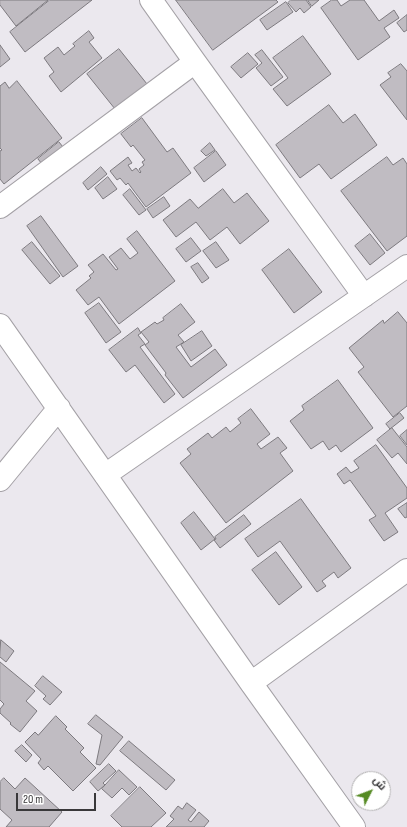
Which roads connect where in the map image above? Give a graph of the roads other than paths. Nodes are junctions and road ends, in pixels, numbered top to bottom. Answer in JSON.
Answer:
{"nodes":[{"id":1,"x":151,"y":0,"type":"edge"},
{"id":2,"x":195,"y":62,"type":"junction"},
{"id":3,"x":0,"y":207,"type":"edge"},
{"id":4,"x":407,"y":266,"type":"edge"},
{"id":5,"x":364,"y":296,"type":"junction"},
{"id":6,"x":0,"y":325,"type":"edge"},
{"id":7,"x":59,"y":408,"type":"junction"},
{"id":8,"x":105,"y":475,"type":"junction"},
{"id":9,"x":0,"y":480,"type":"edge"},
{"id":10,"x":407,"y":570,"type":"edge"},
{"id":11,"x":251,"y":683,"type":"junction"},
{"id":12,"x":354,"y":827,"type":"edge"}],
"edges":[{"from":1,"to":2,"type":"street"},
{"from":2,"to":3,"type":"street"},
{"from":2,"to":5,"type":"street"},
{"from":4,"to":5,"type":"street"},
{"from":5,"to":8,"type":"street"},
{"from":6,"to":7,"type":"street"},
{"from":7,"to":8,"type":"street"},
{"from":7,"to":9,"type":"street"},
{"from":8,"to":11,"type":"street"},
{"from":10,"to":11,"type":"street"},
{"from":11,"to":12,"type":"street"}]}
